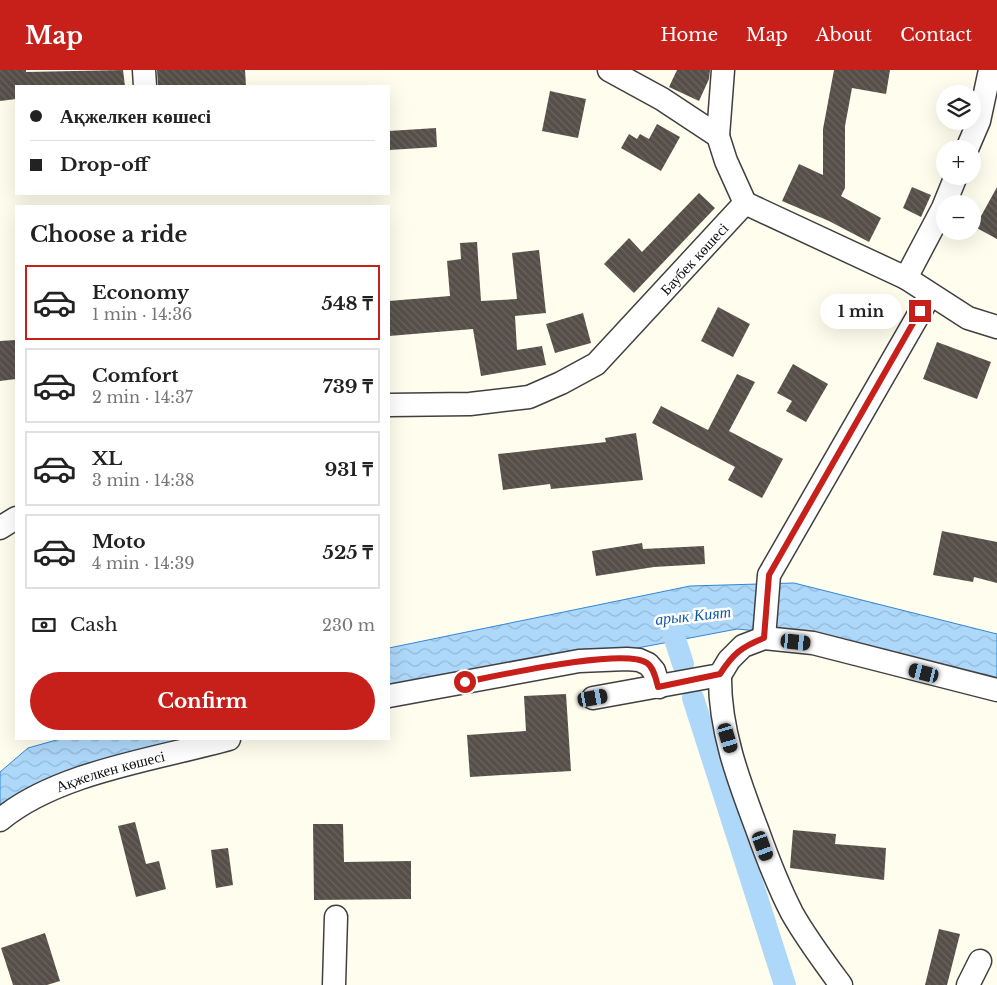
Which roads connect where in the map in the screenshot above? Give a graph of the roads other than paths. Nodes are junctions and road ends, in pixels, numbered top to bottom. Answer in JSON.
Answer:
{"nodes":[{"id":1,"x":144,"y":70,"type":"edge"},
{"id":2,"x":609,"y":70,"type":"edge"},
{"id":3,"x":723,"y":70,"type":"edge"},
{"id":4,"x":990,"y":70,"type":"edge"},
{"id":5,"x":145,"y":85,"type":"edge"},
{"id":6,"x":988,"y":122,"type":"edge"},
{"id":7,"x":718,"y":136,"type":"junction"},
{"id":8,"x":974,"y":140,"type":"edge"},
{"id":9,"x":952,"y":185,"type":"edge"},
{"id":10,"x":745,"y":203,"type":"junction"},
{"id":11,"x":906,"y":278,"type":"junction"},
{"id":12,"x":930,"y":295,"type":"junction"},
{"id":13,"x":997,"y":327,"type":"edge"},
{"id":14,"x":390,"y":406,"type":"edge"},
{"id":15,"x":15,"y":519,"type":"edge"},
{"id":16,"x":0,"y":528,"type":"edge"},
{"id":17,"x":764,"y":637,"type":"junction"},
{"id":18,"x":720,"y":674,"type":"junction"},
{"id":19,"x":658,"y":687,"type":"junction"},
{"id":20,"x":997,"y":690,"type":"edge"},
{"id":21,"x":390,"y":696,"type":"edge"},
{"id":22,"x":593,"y":698,"type":"dead end"},
{"id":23,"x":225,"y":740,"type":"edge"},
{"id":24,"x":0,"y":820,"type":"edge"},
{"id":25,"x":336,"y":917,"type":"dead end"},
{"id":26,"x":980,"y":961,"type":"dead end"},
{"id":27,"x":334,"y":985,"type":"edge"},
{"id":28,"x":841,"y":985,"type":"edge"},
{"id":29,"x":968,"y":985,"type":"edge"}],
"edges":[{"from":1,"to":5,"type":"street"},
{"from":2,"to":7,"type":"street"},
{"from":3,"to":7,"type":"street"},
{"from":4,"to":6,"type":"street"},
{"from":6,"to":8,"type":"street"},
{"from":7,"to":10,"type":"street"},
{"from":9,"to":11,"type":"street"},
{"from":10,"to":11,"type":"street"},
{"from":10,"to":14,"type":"street","name":"Баубек көшесі"},
{"from":11,"to":12,"type":"street"},
{"from":12,"to":13,"type":"street"},
{"from":12,"to":17,"type":"street"},
{"from":15,"to":16,"type":"street"},
{"from":17,"to":18,"type":"street"},
{"from":17,"to":20,"type":"street"},
{"from":18,"to":19,"type":"street"},
{"from":18,"to":28,"type":"street"},
{"from":19,"to":21,"type":"street"},
{"from":19,"to":22,"type":"street"},
{"from":23,"to":24,"type":"street","name":"Ақжелкен көшесі"},
{"from":25,"to":27,"type":"street"},
{"from":26,"to":29,"type":"street"}]}
